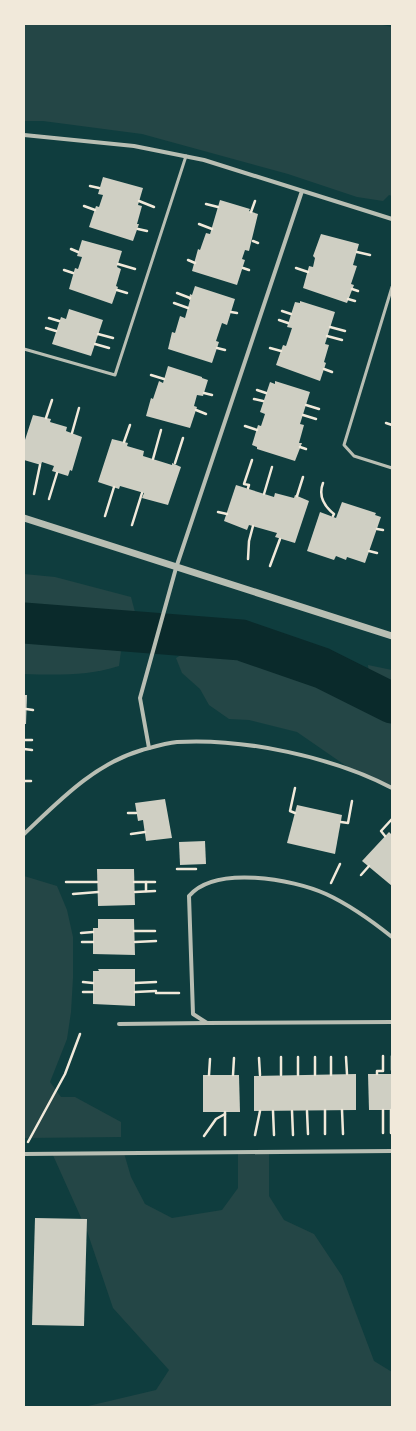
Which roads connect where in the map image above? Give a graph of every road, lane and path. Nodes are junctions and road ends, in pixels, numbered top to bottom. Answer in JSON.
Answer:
{"nodes":[{"id":1,"x":24,"y":135,"type":"edge"},
{"id":2,"x":186,"y":156,"type":"junction"},
{"id":3,"x":90,"y":186,"type":"dead end"},
{"id":4,"x":99,"y":188,"type":"dead end"},
{"id":5,"x":302,"y":191,"type":"junction"},
{"id":6,"x":255,"y":200,"type":"dead end"},
{"id":7,"x":139,"y":201,"type":"dead end"},
{"id":8,"x":206,"y":204,"type":"dead end"},
{"id":9,"x":84,"y":206,"type":"dead end"},
{"id":10,"x":154,"y":207,"type":"dead end"},
{"id":11,"x":218,"y":207,"type":"dead end"},
{"id":12,"x":95,"y":210,"type":"dead end"},
{"id":13,"x":251,"y":212,"type":"dead end"},
{"id":14,"x":392,"y":219,"type":"edge"},
{"id":15,"x":199,"y":224,"type":"dead end"},
{"id":16,"x":138,"y":228,"type":"dead end"},
{"id":17,"x":212,"y":228,"type":"dead end"},
{"id":18,"x":147,"y":231,"type":"dead end"},
{"id":19,"x":253,"y":241,"type":"dead end"},
{"id":20,"x":258,"y":243,"type":"dead end"},
{"id":21,"x":71,"y":249,"type":"dead end"},
{"id":22,"x":78,"y":252,"type":"dead end"},
{"id":23,"x":357,"y":252,"type":"dead end"},
{"id":24,"x":370,"y":255,"type":"dead end"},
{"id":25,"x":188,"y":260,"type":"dead end"},
{"id":26,"x":195,"y":263,"type":"dead end"},
{"id":27,"x":118,"y":264,"type":"dead end"},
{"id":28,"x":243,"y":268,"type":"dead end"},
{"id":29,"x":296,"y":268,"type":"dead end"},
{"id":30,"x":135,"y":269,"type":"dead end"},
{"id":31,"x":64,"y":270,"type":"dead end"},
{"id":32,"x":249,"y":270,"type":"dead end"},
{"id":33,"x":308,"y":272,"type":"dead end"},
{"id":34,"x":73,"y":273,"type":"dead end"},
{"id":35,"x":392,"y":287,"type":"edge"},
{"id":36,"x":352,"y":289,"type":"dead end"},
{"id":37,"x":118,"y":290,"type":"dead end"},
{"id":38,"x":358,"y":291,"type":"dead end"},
{"id":39,"x":127,"y":293,"type":"dead end"},
{"id":40,"x":177,"y":293,"type":"dead end"},
{"id":41,"x":190,"y":298,"type":"dead end"},
{"id":42,"x":348,"y":299,"type":"dead end"},
{"id":43,"x":355,"y":301,"type":"dead end"},
{"id":44,"x":174,"y":303,"type":"dead end"},
{"id":45,"x":188,"y":308,"type":"dead end"},
{"id":46,"x":282,"y":311,"type":"dead end"},
{"id":47,"x":231,"y":312,"type":"dead end"},
{"id":48,"x":237,"y":313,"type":"dead end"},
{"id":49,"x":291,"y":314,"type":"dead end"},
{"id":50,"x":49,"y":318,"type":"dead end"},
{"id":51,"x":279,"y":320,"type":"dead end"},
{"id":52,"x":59,"y":321,"type":"dead end"},
{"id":53,"x":288,"y":323,"type":"dead end"},
{"id":54,"x":330,"y":326,"type":"dead end"},
{"id":55,"x":46,"y":328,"type":"dead end"},
{"id":56,"x":56,"y":331,"type":"dead end"},
{"id":57,"x":345,"y":331,"type":"dead end"},
{"id":58,"x":98,"y":334,"type":"dead end"},
{"id":59,"x":327,"y":336,"type":"dead end"},
{"id":60,"x":113,"y":338,"type":"dead end"},
{"id":61,"x":342,"y":340,"type":"dead end"},
{"id":62,"x":95,"y":344,"type":"dead end"},
{"id":63,"x":110,"y":348,"type":"dead end"},
{"id":64,"x":217,"y":348,"type":"dead end"},
{"id":65,"x":270,"y":348,"type":"dead end"},
{"id":66,"x":24,"y":349,"type":"edge"},
{"id":67,"x":225,"y":350,"type":"dead end"},
{"id":68,"x":281,"y":351,"type":"dead end"},
{"id":69,"x":324,"y":369,"type":"dead end"},
{"id":70,"x":332,"y":372,"type":"dead end"},
{"id":71,"x":151,"y":375,"type":"dead end"},
{"id":72,"x":164,"y":379,"type":"dead end"},
{"id":73,"x":257,"y":390,"type":"dead end"},
{"id":74,"x":204,"y":393,"type":"dead end"},
{"id":75,"x":266,"y":394,"type":"dead end"},
{"id":76,"x":212,"y":395,"type":"dead end"},
{"id":77,"x":254,"y":399,"type":"dead end"},
{"id":78,"x":52,"y":400,"type":"dead end"},
{"id":79,"x":264,"y":401,"type":"dead end"},
{"id":80,"x":306,"y":405,"type":"dead end"},
{"id":81,"x":79,"y":408,"type":"dead end"},
{"id":82,"x":319,"y":409,"type":"dead end"},
{"id":83,"x":196,"y":410,"type":"dead end"},
{"id":84,"x":206,"y":414,"type":"dead end"},
{"id":85,"x":303,"y":415,"type":"dead end"},
{"id":86,"x":46,"y":418,"type":"dead end"},
{"id":87,"x":316,"y":419,"type":"dead end"},
{"id":88,"x":386,"y":423,"type":"dead end"},
{"id":89,"x":130,"y":424,"type":"dead end"},
{"id":90,"x":392,"y":425,"type":"edge"},
{"id":91,"x":245,"y":426,"type":"dead end"},
{"id":92,"x":161,"y":430,"type":"dead end"},
{"id":93,"x":257,"y":430,"type":"dead end"},
{"id":94,"x":72,"y":433,"type":"dead end"},
{"id":95,"x":183,"y":438,"type":"dead end"},
{"id":96,"x":124,"y":442,"type":"dead end"},
{"id":97,"x":300,"y":447,"type":"dead end"},
{"id":98,"x":306,"y":449,"type":"dead end"},
{"id":99,"x":153,"y":459,"type":"dead end"},
{"id":100,"x":252,"y":460,"type":"dead end"},
{"id":101,"x":175,"y":464,"type":"dead end"},
{"id":102,"x":40,"y":465,"type":"dead end"},
{"id":103,"x":272,"y":467,"type":"dead end"},
{"id":104,"x":392,"y":468,"type":"edge"},
{"id":105,"x":57,"y":473,"type":"dead end"},
{"id":106,"x":303,"y":477,"type":"dead end"},
{"id":107,"x":323,"y":483,"type":"dead end"},
{"id":108,"x":114,"y":487,"type":"dead end"},
{"id":109,"x":248,"y":488,"type":"dead end"},
{"id":110,"x":142,"y":493,"type":"dead end"},
{"id":111,"x":34,"y":494,"type":"dead end"},
{"id":112,"x":264,"y":494,"type":"dead end"},
{"id":113,"x":297,"y":496,"type":"dead end"},
{"id":114,"x":49,"y":499,"type":"dead end"},
{"id":115,"x":218,"y":512,"type":"dead end"},
{"id":116,"x":226,"y":514,"type":"dead end"},
{"id":117,"x":105,"y":516,"type":"dead end"},
{"id":118,"x":333,"y":516,"type":"dead end"},
{"id":119,"x":24,"y":518,"type":"edge"},
{"id":120,"x":132,"y":525,"type":"dead end"},
{"id":121,"x":253,"y":526,"type":"dead end"},
{"id":122,"x":377,"y":528,"type":"dead end"},
{"id":123,"x":383,"y":530,"type":"dead end"},
{"id":124,"x":280,"y":539,"type":"dead end"},
{"id":125,"x":369,"y":551,"type":"dead end"},
{"id":126,"x":377,"y":553,"type":"dead end"},
{"id":127,"x":248,"y":559,"type":"dead end"},
{"id":128,"x":270,"y":566,"type":"dead end"},
{"id":129,"x":176,"y":568,"type":"junction"},
{"id":130,"x":392,"y":636,"type":"edge"},
{"id":131,"x":26,"y":709,"type":"dead end"},
{"id":132,"x":33,"y":710,"type":"dead end"},
{"id":133,"x":24,"y":740,"type":"edge"},
{"id":134,"x":32,"y":740,"type":"dead end"},
{"id":135,"x":149,"y":748,"type":"junction"},
{"id":136,"x":24,"y":750,"type":"edge"},
{"id":137,"x":32,"y":750,"type":"dead end"},
{"id":138,"x":24,"y":780,"type":"edge"},
{"id":139,"x":31,"y":780,"type":"dead end"},
{"id":140,"x":295,"y":788,"type":"dead end"},
{"id":141,"x":392,"y":788,"type":"edge"},
{"id":142,"x":352,"y":801,"type":"dead end"},
{"id":143,"x":128,"y":813,"type":"dead end"},
{"id":144,"x":136,"y":813,"type":"dead end"},
{"id":145,"x":295,"y":813,"type":"dead end"},
{"id":146,"x":392,"y":819,"type":"edge"},
{"id":147,"x":341,"y":822,"type":"dead end"},
{"id":148,"x":145,"y":832,"type":"dead end"},
{"id":149,"x":24,"y":834,"type":"edge"},
{"id":150,"x":131,"y":834,"type":"dead end"},
{"id":151,"x":384,"y":836,"type":"dead end"},
{"id":152,"x":340,"y":864,"type":"dead end"},
{"id":153,"x":369,"y":866,"type":"dead end"},
{"id":154,"x":177,"y":869,"type":"dead end"},
{"id":155,"x":196,"y":869,"type":"dead end"},
{"id":156,"x":361,"y":875,"type":"dead end"},
{"id":157,"x":66,"y":882,"type":"dead end"},
{"id":158,"x":98,"y":882,"type":"dead end"},
{"id":159,"x":134,"y":882,"type":"dead end"},
{"id":160,"x":146,"y":882,"type":"junction"},
{"id":161,"x":155,"y":882,"type":"dead end"},
{"id":162,"x":146,"y":891,"type":"junction"},
{"id":163,"x":155,"y":891,"type":"dead end"},
{"id":164,"x":98,"y":892,"type":"dead end"},
{"id":165,"x":135,"y":892,"type":"dead end"},
{"id":166,"x":73,"y":894,"type":"dead end"},
{"id":167,"x":325,"y":894,"type":"junction"},
{"id":168,"x":134,"y":931,"type":"dead end"},
{"id":169,"x":155,"y":931,"type":"dead end"},
{"id":170,"x":93,"y":932,"type":"dead end"},
{"id":171,"x":81,"y":933,"type":"dead end"},
{"id":172,"x":392,"y":937,"type":"edge"},
{"id":173,"x":156,"y":941,"type":"dead end"},
{"id":174,"x":82,"y":942,"type":"dead end"},
{"id":175,"x":93,"y":942,"type":"dead end"},
{"id":176,"x":135,"y":942,"type":"dead end"},
{"id":177,"x":83,"y":982,"type":"dead end"},
{"id":178,"x":135,"y":982,"type":"dead end"},
{"id":179,"x":156,"y":982,"type":"dead end"},
{"id":180,"x":93,"y":983,"type":"dead end"},
{"id":181,"x":83,"y":992,"type":"dead end"},
{"id":182,"x":93,"y":992,"type":"dead end"},
{"id":183,"x":135,"y":992,"type":"dead end"},
{"id":184,"x":191,"y":994,"type":"junction"},
{"id":185,"x":392,"y":1022,"type":"edge"},
{"id":186,"x":207,"y":1023,"type":"junction"},
{"id":187,"x":119,"y":1024,"type":"dead end"},
{"id":188,"x":80,"y":1034,"type":"dead end"},
{"id":189,"x":382,"y":1056,"type":"dead end"},
{"id":190,"x":392,"y":1056,"type":"edge"},
{"id":191,"x":281,"y":1057,"type":"dead end"},
{"id":192,"x":298,"y":1057,"type":"dead end"},
{"id":193,"x":315,"y":1057,"type":"dead end"},
{"id":194,"x":331,"y":1057,"type":"dead end"},
{"id":195,"x":346,"y":1057,"type":"dead end"},
{"id":196,"x":234,"y":1058,"type":"dead end"},
{"id":197,"x":259,"y":1058,"type":"dead end"},
{"id":198,"x":210,"y":1059,"type":"dead end"},
{"id":199,"x":392,"y":1070,"type":"edge"},
{"id":200,"x":347,"y":1074,"type":"dead end"},
{"id":201,"x":376,"y":1074,"type":"dead end"},
{"id":202,"x":209,"y":1075,"type":"dead end"},
{"id":203,"x":233,"y":1075,"type":"dead end"},
{"id":204,"x":260,"y":1075,"type":"dead end"},
{"id":205,"x":282,"y":1075,"type":"dead end"},
{"id":206,"x":298,"y":1075,"type":"dead end"},
{"id":207,"x":315,"y":1075,"type":"dead end"},
{"id":208,"x":331,"y":1075,"type":"dead end"},
{"id":209,"x":325,"y":1110,"type":"dead end"},
{"id":210,"x":342,"y":1110,"type":"dead end"},
{"id":211,"x":382,"y":1110,"type":"dead end"},
{"id":212,"x":390,"y":1110,"type":"dead end"},
{"id":213,"x":260,"y":1111,"type":"dead end"},
{"id":214,"x":273,"y":1111,"type":"dead end"},
{"id":215,"x":292,"y":1111,"type":"dead end"},
{"id":216,"x":307,"y":1111,"type":"dead end"},
{"id":217,"x":383,"y":1133,"type":"dead end"},
{"id":218,"x":391,"y":1133,"type":"dead end"},
{"id":219,"x":308,"y":1134,"type":"dead end"},
{"id":220,"x":325,"y":1134,"type":"dead end"},
{"id":221,"x":343,"y":1134,"type":"dead end"},
{"id":222,"x":225,"y":1135,"type":"dead end"},
{"id":223,"x":255,"y":1135,"type":"dead end"},
{"id":224,"x":274,"y":1135,"type":"dead end"},
{"id":225,"x":293,"y":1135,"type":"dead end"},
{"id":226,"x":204,"y":1136,"type":"dead end"},
{"id":227,"x":26,"y":1147,"type":"dead end"},
{"id":228,"x":392,"y":1151,"type":"edge"},
{"id":229,"x":24,"y":1154,"type":"edge"}],
"edges":[{"from":1,"to":2,"type":"street"},
{"from":2,"to":5,"type":"street"},
{"from":2,"to":66,"type":"lane"},
{"from":3,"to":4,"type":"path"},
{"from":5,"to":14,"type":"street"},
{"from":5,"to":129,"type":"street"},
{"from":6,"to":13,"type":"path"},
{"from":7,"to":10,"type":"path"},
{"from":8,"to":11,"type":"path"},
{"from":9,"to":12,"type":"path"},
{"from":15,"to":17,"type":"path"},
{"from":16,"to":18,"type":"path"},
{"from":19,"to":20,"type":"path"},
{"from":21,"to":22,"type":"path"},
{"from":23,"to":24,"type":"path"},
{"from":25,"to":26,"type":"path"},
{"from":27,"to":30,"type":"path"},
{"from":28,"to":32,"type":"path"},
{"from":29,"to":33,"type":"path"},
{"from":31,"to":34,"type":"path"},
{"from":35,"to":104,"type":"lane"},
{"from":36,"to":38,"type":"path"},
{"from":37,"to":39,"type":"path"},
{"from":40,"to":41,"type":"path"},
{"from":42,"to":43,"type":"path"},
{"from":44,"to":45,"type":"path"},
{"from":46,"to":49,"type":"path"},
{"from":47,"to":48,"type":"path"},
{"from":50,"to":52,"type":"path"},
{"from":51,"to":53,"type":"path"},
{"from":54,"to":57,"type":"path"},
{"from":55,"to":56,"type":"path"},
{"from":58,"to":60,"type":"path"},
{"from":59,"to":61,"type":"path"},
{"from":62,"to":63,"type":"path"},
{"from":64,"to":67,"type":"path"},
{"from":65,"to":68,"type":"path"},
{"from":69,"to":70,"type":"path"},
{"from":71,"to":72,"type":"path"},
{"from":73,"to":75,"type":"path"},
{"from":74,"to":76,"type":"path"},
{"from":77,"to":79,"type":"path"},
{"from":78,"to":86,"type":"path"},
{"from":80,"to":82,"type":"path"},
{"from":81,"to":94,"type":"path"},
{"from":83,"to":84,"type":"path"},
{"from":85,"to":87,"type":"path"},
{"from":88,"to":90,"type":"path"},
{"from":89,"to":96,"type":"path"},
{"from":91,"to":93,"type":"path"},
{"from":92,"to":99,"type":"path"},
{"from":95,"to":101,"type":"path"},
{"from":97,"to":98,"type":"path"},
{"from":100,"to":109,"type":"path"},
{"from":102,"to":111,"type":"path"},
{"from":103,"to":112,"type":"path"},
{"from":105,"to":114,"type":"path"},
{"from":106,"to":113,"type":"path"},
{"from":107,"to":118,"type":"path"},
{"from":108,"to":117,"type":"path"},
{"from":110,"to":120,"type":"path"},
{"from":115,"to":116,"type":"path"},
{"from":119,"to":129,"type":"street"},
{"from":121,"to":127,"type":"path"},
{"from":122,"to":123,"type":"path"},
{"from":124,"to":128,"type":"path"},
{"from":125,"to":126,"type":"path"},
{"from":129,"to":130,"type":"street"},
{"from":129,"to":135,"type":"street"},
{"from":131,"to":132,"type":"path"},
{"from":133,"to":134,"type":"path"},
{"from":135,"to":141,"type":"street"},
{"from":135,"to":149,"type":"street"},
{"from":136,"to":137,"type":"path"},
{"from":138,"to":139,"type":"path"},
{"from":140,"to":145,"type":"path"},
{"from":142,"to":147,"type":"path"},
{"from":143,"to":144,"type":"path"},
{"from":146,"to":151,"type":"path"},
{"from":148,"to":150,"type":"path"},
{"from":152,"to":167,"type":"path"},
{"from":153,"to":156,"type":"path"},
{"from":154,"to":155,"type":"path"},
{"from":157,"to":158,"type":"path"},
{"from":159,"to":160,"type":"path"},
{"from":160,"to":161,"type":"path"},
{"from":160,"to":162,"type":"path"},
{"from":162,"to":163,"type":"path"},
{"from":162,"to":165,"type":"path"},
{"from":164,"to":166,"type":"path"},
{"from":167,"to":172,"type":"street"},
{"from":167,"to":184,"type":"street"},
{"from":168,"to":169,"type":"path"},
{"from":170,"to":171,"type":"path"},
{"from":173,"to":176,"type":"path"},
{"from":174,"to":175,"type":"path"},
{"from":177,"to":180,"type":"path"},
{"from":178,"to":179,"type":"path"},
{"from":181,"to":182,"type":"path"},
{"from":183,"to":184,"type":"path"},
{"from":184,"to":186,"type":"street"},
{"from":185,"to":186,"type":"street"},
{"from":186,"to":187,"type":"street"},
{"from":188,"to":227,"type":"path"},
{"from":189,"to":201,"type":"path"},
{"from":190,"to":199,"type":"path"},
{"from":191,"to":205,"type":"path"},
{"from":192,"to":206,"type":"path"},
{"from":193,"to":207,"type":"path"},
{"from":194,"to":208,"type":"path"},
{"from":195,"to":200,"type":"path"},
{"from":196,"to":203,"type":"path"},
{"from":197,"to":204,"type":"path"},
{"from":198,"to":202,"type":"path"},
{"from":209,"to":220,"type":"path"},
{"from":210,"to":221,"type":"path"},
{"from":211,"to":217,"type":"path"},
{"from":212,"to":218,"type":"path"},
{"from":213,"to":223,"type":"path"},
{"from":214,"to":224,"type":"path"},
{"from":215,"to":225,"type":"path"},
{"from":216,"to":219,"type":"path"},
{"from":222,"to":226,"type":"path"},
{"from":228,"to":229,"type":"street"}]}
